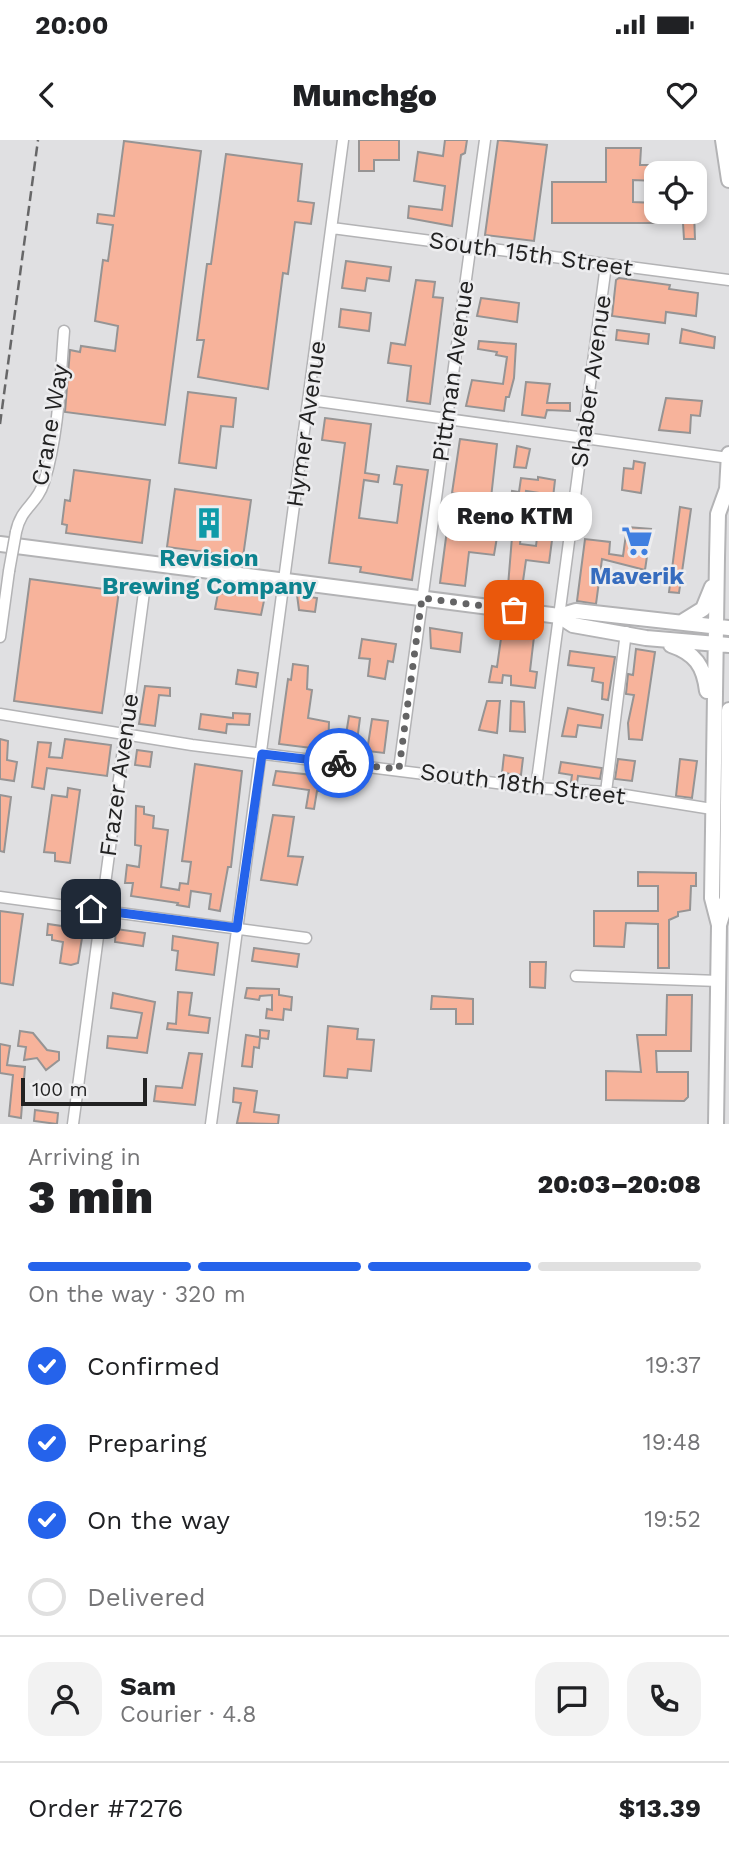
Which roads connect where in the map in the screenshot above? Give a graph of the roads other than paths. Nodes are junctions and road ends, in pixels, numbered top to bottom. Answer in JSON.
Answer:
{"nodes":[{"id":1,"x":344,"y":140,"type":"edge"},
{"id":2,"x":485,"y":140,"type":"edge"},
{"id":3,"x":723,"y":140,"type":"edge"},
{"id":4,"x":729,"y":180,"type":"edge"},
{"id":5,"x":332,"y":228,"type":"junction"},
{"id":6,"x":469,"y":246,"type":"junction"},
{"id":7,"x":606,"y":265,"type":"junction"},
{"id":8,"x":729,"y":280,"type":"edge"},
{"id":9,"x":64,"y":331,"type":"dead end"},
{"id":10,"x":310,"y":400,"type":"junction"},
{"id":11,"x":447,"y":419,"type":"junction"},
{"id":12,"x":584,"y":438,"type":"junction"},
{"id":13,"x":729,"y":456,"type":"edge"},
{"id":14,"x":728,"y":492,"type":"edge"},
{"id":15,"x":0,"y":544,"type":"edge"},
{"id":16,"x":717,"y":558,"type":"junction"},
{"id":17,"x":284,"y":579,"type":"junction"},
{"id":18,"x":144,"y":592,"type":"dead end"},
{"id":19,"x":422,"y":598,"type":"junction"},
{"id":20,"x":559,"y":616,"type":"junction"},
{"id":21,"x":682,"y":622,"type":"junction"},
{"id":22,"x":722,"y":628,"type":"edge"},
{"id":23,"x":626,"y":632,"type":"junction"},
{"id":24,"x":0,"y":637,"type":"edge"},
{"id":25,"x":646,"y":638,"type":"junction"},
{"id":26,"x":722,"y":645,"type":"edge"},
{"id":27,"x":729,"y":710,"type":"edge"},
{"id":28,"x":0,"y":714,"type":"edge"},
{"id":29,"x":729,"y":716,"type":"edge"},
{"id":30,"x":713,"y":733,"type":"junction"},
{"id":31,"x":125,"y":734,"type":"junction"},
{"id":32,"x":262,"y":754,"type":"junction"},
{"id":33,"x":399,"y":769,"type":"junction"},
{"id":34,"x":536,"y":788,"type":"junction"},
{"id":35,"x":606,"y":792,"type":"junction"},
{"id":36,"x":712,"y":809,"type":"junction"},
{"id":37,"x":0,"y":897,"type":"edge"},
{"id":38,"x":100,"y":910,"type":"junction"},
{"id":39,"x":719,"y":925,"type":"junction"},
{"id":40,"x":237,"y":928,"type":"junction"},
{"id":41,"x":306,"y":938,"type":"dead end"},
{"id":42,"x":576,"y":976,"type":"dead end"},
{"id":43,"x":719,"y":981,"type":"junction"},
{"id":44,"x":73,"y":1124,"type":"edge"},
{"id":45,"x":211,"y":1124,"type":"edge"},
{"id":46,"x":716,"y":1124,"type":"edge"}],
"edges":[{"from":1,"to":5,"type":"street","name":"Hymer Avenue"},
{"from":2,"to":6,"type":"street","name":"Pittman Avenue"},
{"from":3,"to":4,"type":"main road"},
{"from":5,"to":6,"type":"street","name":"South 15th Street"},
{"from":5,"to":10,"type":"street","name":"Hymer Avenue"},
{"from":6,"to":7,"type":"street","name":"South 15th Street"},
{"from":6,"to":11,"type":"street","name":"Pittman Avenue"},
{"from":7,"to":8,"type":"street","name":"South 15th Street"},
{"from":7,"to":12,"type":"street","name":"Shaber Avenue"},
{"from":9,"to":24,"type":"street","name":"Crane Way","bridge":true},
{"from":10,"to":11,"type":"street"},
{"from":10,"to":17,"type":"street","name":"Hymer Avenue"},
{"from":11,"to":12,"type":"street"},
{"from":11,"to":19,"type":"street","name":"Pittman Avenue"},
{"from":12,"to":13,"type":"street"},
{"from":12,"to":20,"type":"street","name":"Shaber Avenue"},
{"from":13,"to":14,"type":"main road"},
{"from":14,"to":16,"type":"main road"},
{"from":15,"to":17,"type":"main road"},
{"from":16,"to":21,"type":"main road"},
{"from":16,"to":22,"type":"main road"},
{"from":17,"to":19,"type":"main road"},
{"from":17,"to":32,"type":"street","name":"Hymer Avenue"},
{"from":18,"to":31,"type":"street","name":"Frazer Avenue"},
{"from":19,"to":20,"type":"main road"},
{"from":19,"to":33,"type":"street","name":"Pittman Avenue"},
{"from":20,"to":21,"type":"main road"},
{"from":20,"to":23,"type":"main road"},
{"from":20,"to":34,"type":"street","name":"Shaber Avenue"},
{"from":21,"to":22,"type":"main road"},
{"from":22,"to":26,"type":"main road"},
{"from":23,"to":25,"type":"main road"},
{"from":23,"to":35,"type":"street"},
{"from":25,"to":26,"type":"main road"},
{"from":25,"to":30,"type":"main road"},
{"from":26,"to":30,"type":"main road"},
{"from":27,"to":29,"type":"main road"},
{"from":28,"to":31,"type":"street","name":"South 18th Street"},
{"from":29,"to":39,"type":"main road"},
{"from":30,"to":36,"type":"main road"},
{"from":31,"to":32,"type":"street","name":"South 18th Street"},
{"from":31,"to":38,"type":"street","name":"Frazer Avenue"},
{"from":32,"to":33,"type":"street","name":"South 18th Street"},
{"from":32,"to":40,"type":"street","name":"Hymer Avenue"},
{"from":33,"to":34,"type":"street","name":"South 18th Street"},
{"from":34,"to":35,"type":"street","name":"South 18th Street"},
{"from":35,"to":36,"type":"street","name":"South 18th Street"},
{"from":36,"to":39,"type":"main road"},
{"from":37,"to":38,"type":"street"},
{"from":38,"to":40,"type":"street"},
{"from":38,"to":44,"type":"street","name":"Frazer Avenue"},
{"from":39,"to":43,"type":"main road"},
{"from":40,"to":41,"type":"street"},
{"from":40,"to":45,"type":"street","name":"Hymer Avenue"},
{"from":42,"to":43,"type":"street"},
{"from":43,"to":46,"type":"main road"}]}
